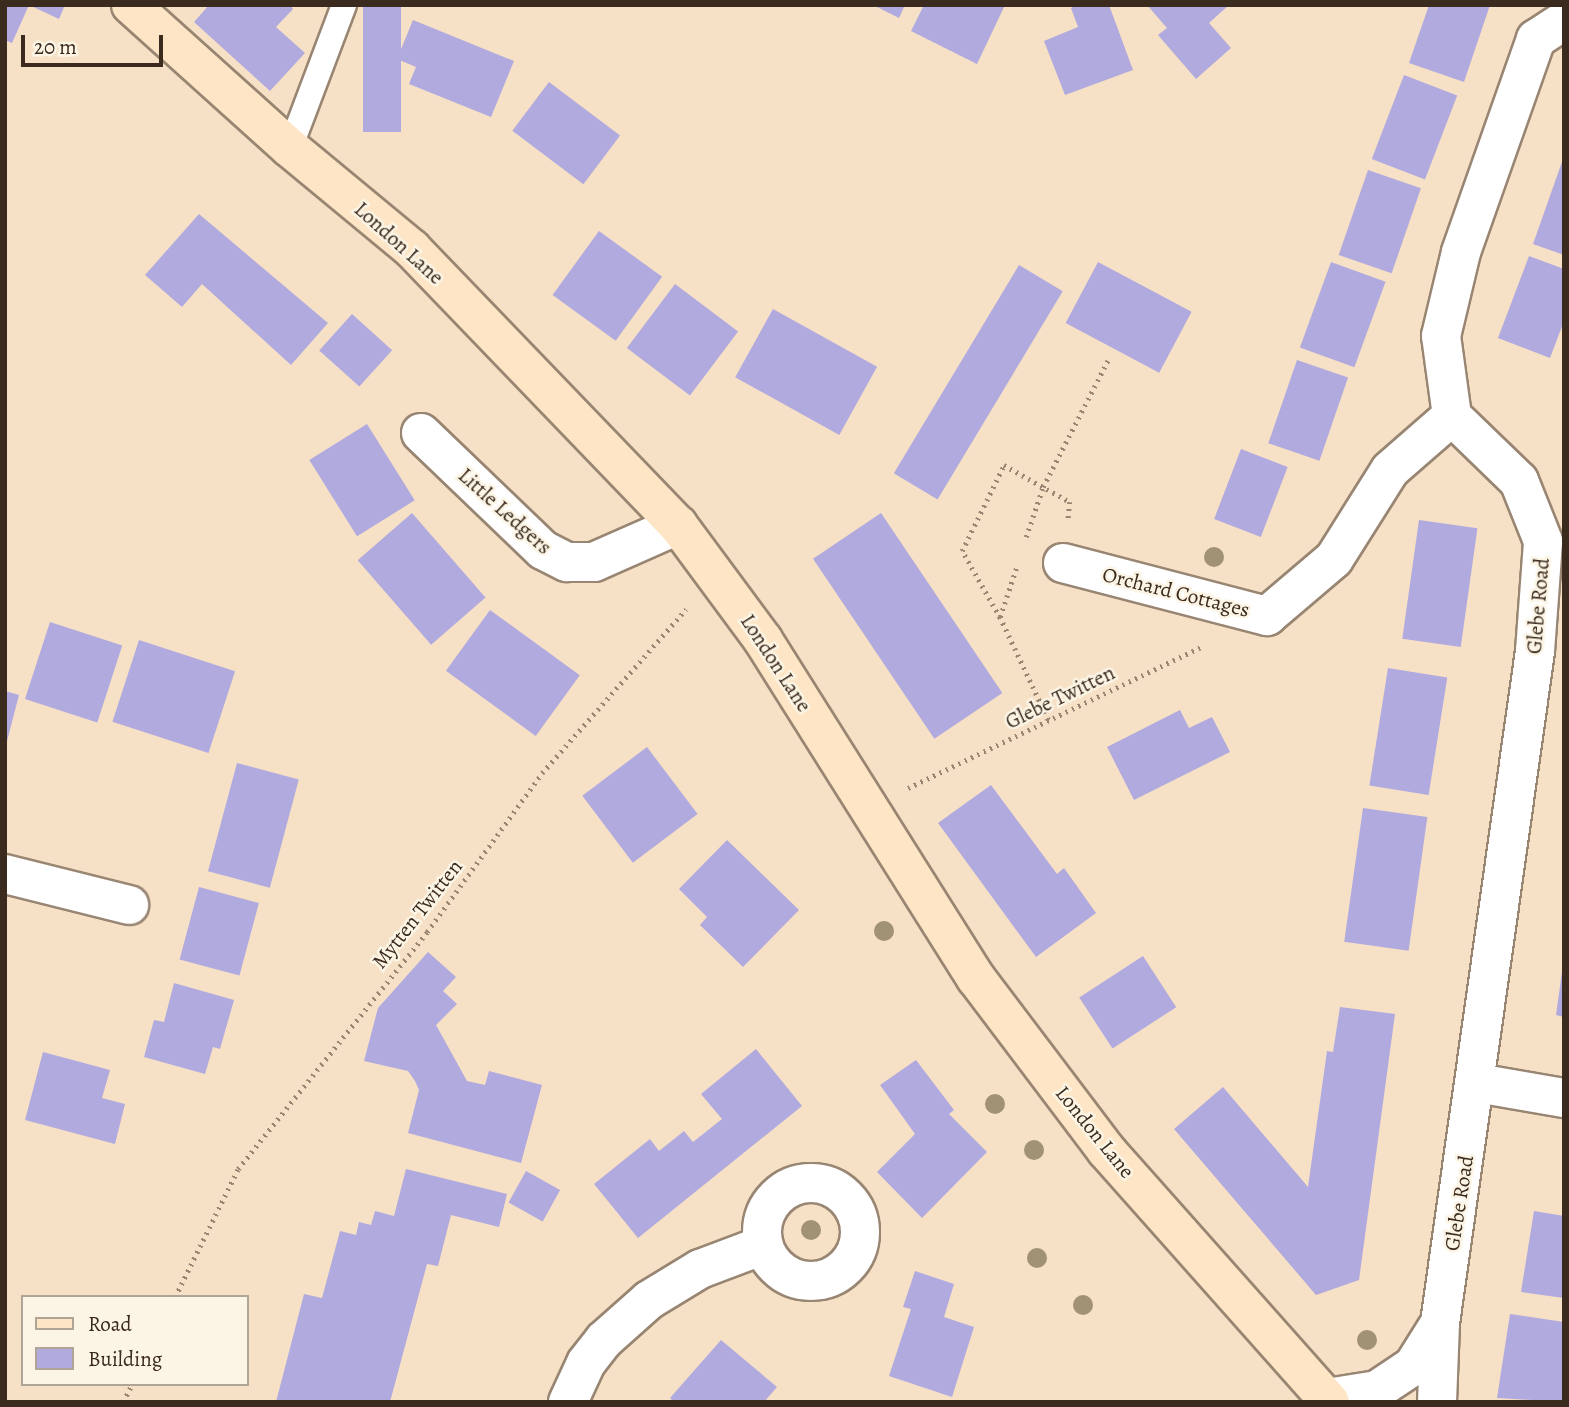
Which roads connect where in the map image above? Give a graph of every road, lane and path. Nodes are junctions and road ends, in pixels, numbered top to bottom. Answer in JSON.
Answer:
{"nodes":[{"id":1,"x":131,"y":5,"type":"edge"},
{"id":2,"x":344,"y":5,"type":"edge"},
{"id":3,"x":1564,"y":21,"type":"edge"},
{"id":4,"x":290,"y":148,"type":"junction"},
{"id":5,"x":1108,"y":360,"type":"dead end"},
{"id":6,"x":1452,"y":416,"type":"junction"},
{"id":7,"x":421,"y":433,"type":"dead end"},
{"id":8,"x":1043,"y":487,"type":"junction"},
{"id":9,"x":678,"y":525,"type":"junction"},
{"id":10,"x":1026,"y":539,"type":"dead end"},
{"id":11,"x":1021,"y":552,"type":"dead end"},
{"id":12,"x":1063,"y":563,"type":"joint"},
{"id":13,"x":716,"y":573,"type":"junction"},
{"id":14,"x":1000,"y":618,"type":"junction"},
{"id":15,"x":1205,"y":645,"type":"dead end"},
{"id":16,"x":1048,"y":720,"type":"junction"},
{"id":17,"x":867,"y":808,"type":"junction"},
{"id":18,"x":5,"y":874,"type":"edge"},
{"id":19,"x":129,"y":905,"type":"dead end"},
{"id":20,"x":1477,"y":1083,"type":"junction"},
{"id":21,"x":1564,"y":1098,"type":"edge"},
{"id":22,"x":764,"y":1245,"type":"dead end"},
{"id":23,"x":176,"y":1295,"type":"edge"},
{"id":24,"x":1440,"y":1323,"type":"junction"},
{"id":25,"x":131,"y":1386,"type":"edge"},
{"id":26,"x":1329,"y":1400,"type":"edge"},
{"id":27,"x":123,"y":1402,"type":"edge"},
{"id":28,"x":568,"y":1402,"type":"edge"},
{"id":29,"x":1437,"y":1402,"type":"edge"}],
"edges":[{"from":1,"to":4,"type":"main road","name":"London Lane"},
{"from":2,"to":4,"type":"lane"},
{"from":3,"to":6,"type":"street"},
{"from":4,"to":9,"type":"main road","name":"London Lane"},
{"from":5,"to":8,"type":"path"},
{"from":6,"to":12,"type":"street","name":"Orchard Cottages"},
{"from":6,"to":20,"type":"street","name":"Glebe Road"},
{"from":7,"to":9,"type":"street","name":"Little Ledgers"},
{"from":8,"to":10,"type":"path"},
{"from":8,"to":12,"type":"path"},
{"from":8,"to":14,"type":"path"},
{"from":9,"to":13,"type":"main road","name":"London Lane"},
{"from":11,"to":14,"type":"path"},
{"from":13,"to":17,"type":"main road","name":"London Lane"},
{"from":13,"to":23,"type":"path","name":"Mytten Twitten"},
{"from":14,"to":16,"type":"path"},
{"from":15,"to":16,"type":"path","name":"Glebe Twitten"},
{"from":16,"to":17,"type":"path","name":"Glebe Twitten"},
{"from":17,"to":26,"type":"main road","name":"London Lane"},
{"from":18,"to":19,"type":"street"},
{"from":20,"to":21,"type":"street"},
{"from":20,"to":24,"type":"street","name":"Glebe Road"},
{"from":22,"to":28,"type":"street"},
{"from":24,"to":26,"type":"street","name":"Glebe Road"},
{"from":24,"to":29,"type":"street","name":"Glebe Road"},
{"from":25,"to":27,"type":"path"}]}
